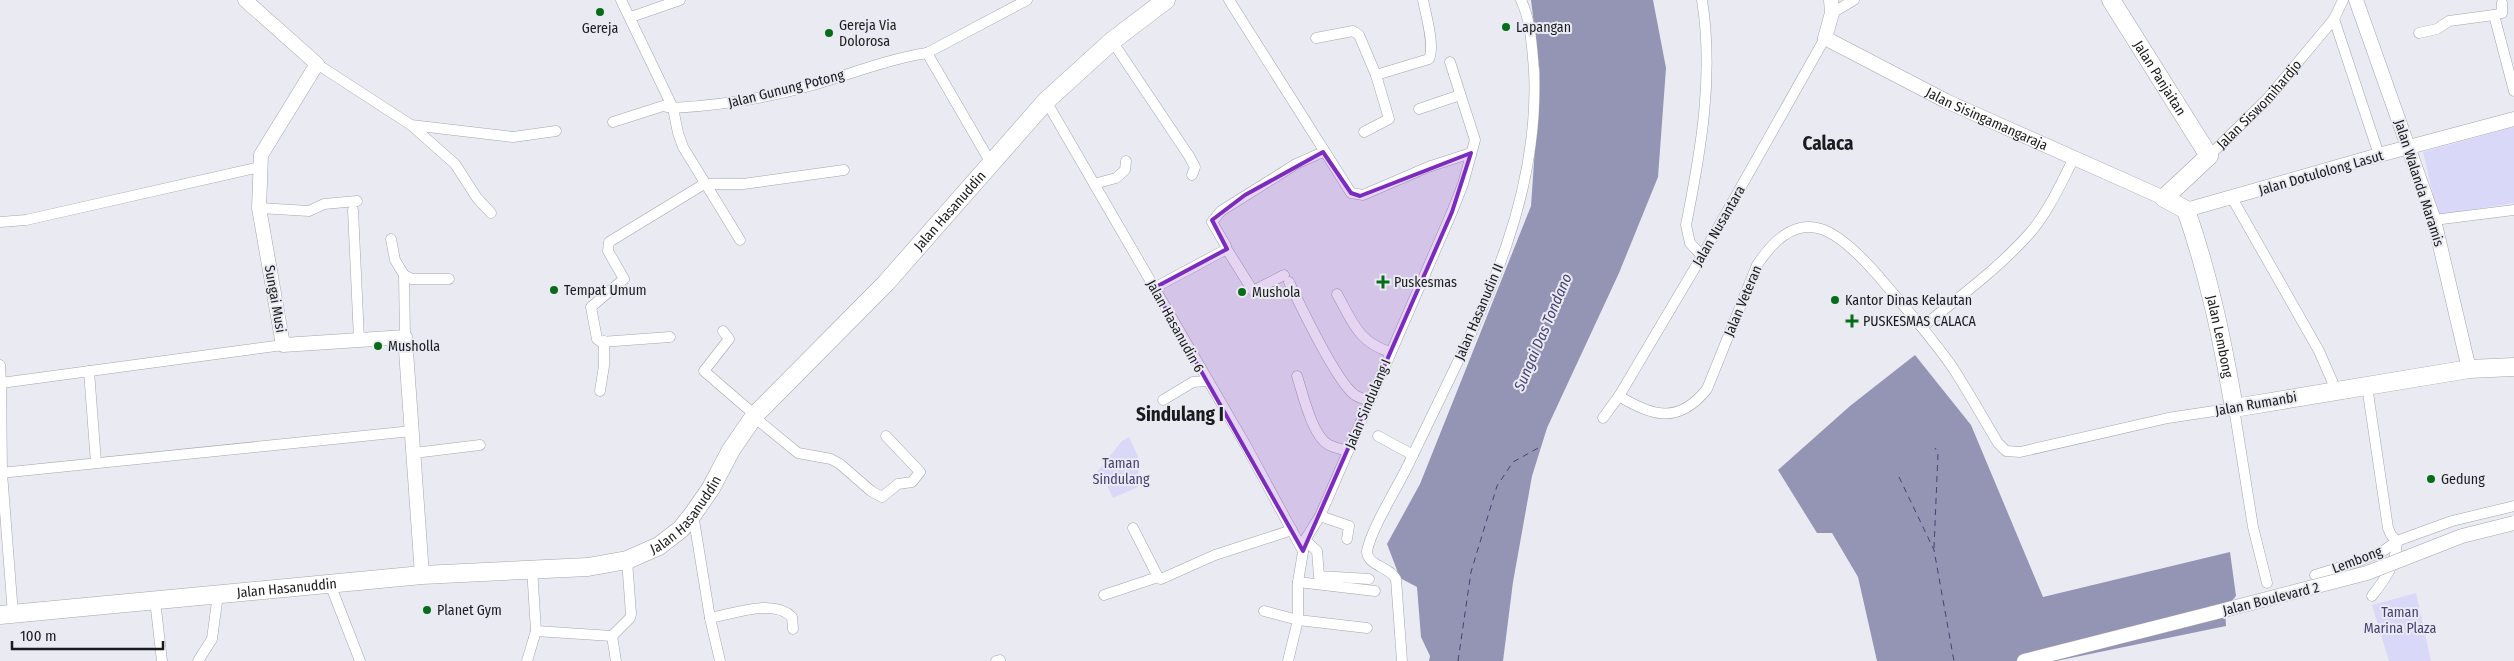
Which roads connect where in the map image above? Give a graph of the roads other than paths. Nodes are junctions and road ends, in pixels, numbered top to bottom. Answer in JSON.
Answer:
{"nodes":[{"id":1,"x":245,"y":0,"type":"edge"},
{"id":2,"x":621,"y":0,"type":"edge"},
{"id":3,"x":680,"y":0,"type":"edge"},
{"id":4,"x":1027,"y":0,"type":"edge"},
{"id":5,"x":1166,"y":0,"type":"edge"},
{"id":6,"x":1229,"y":0,"type":"edge"},
{"id":7,"x":1423,"y":0,"type":"edge"},
{"id":8,"x":1521,"y":0,"type":"edge"},
{"id":9,"x":1702,"y":0,"type":"edge"},
{"id":10,"x":1854,"y":0,"type":"edge"},
{"id":11,"x":2111,"y":0,"type":"edge"},
{"id":12,"x":2343,"y":0,"type":"edge"},
{"id":13,"x":2356,"y":0,"type":"edge"},
{"id":14,"x":2502,"y":4,"type":"dead end"},
{"id":15,"x":1832,"y":6,"type":"edge"},
{"id":16,"x":2494,"y":15,"type":"junction"},
{"id":17,"x":631,"y":17,"type":"junction"},
{"id":18,"x":2334,"y":19,"type":"junction"},
{"id":19,"x":2419,"y":33,"type":"dead end"},
{"id":20,"x":1316,"y":38,"type":"dead end"},
{"id":21,"x":1824,"y":38,"type":"junction"},
{"id":22,"x":1112,"y":41,"type":"junction"},
{"id":23,"x":927,"y":53,"type":"junction"},
{"id":24,"x":1450,"y":62,"type":"dead end"},
{"id":25,"x":317,"y":64,"type":"junction"},
{"id":26,"x":1376,"y":75,"type":"junction"},
{"id":27,"x":2514,"y":91,"type":"edge"},
{"id":28,"x":1460,"y":95,"type":"junction"},
{"id":29,"x":1046,"y":101,"type":"junction"},
{"id":30,"x":673,"y":108,"type":"junction"},
{"id":31,"x":1418,"y":109,"type":"dead end"},
{"id":32,"x":2514,"y":119,"type":"edge"},
{"id":33,"x":613,"y":122,"type":"dead end"},
{"id":34,"x":410,"y":125,"type":"junction"},
{"id":35,"x":556,"y":131,"type":"dead end"},
{"id":36,"x":1364,"y":132,"type":"dead end"},
{"id":37,"x":2409,"y":148,"type":"junction"},
{"id":38,"x":1323,"y":152,"type":"junction"},
{"id":39,"x":1471,"y":153,"type":"junction"},
{"id":40,"x":2379,"y":155,"type":"junction"},
{"id":41,"x":2209,"y":156,"type":"junction"},
{"id":42,"x":2074,"y":158,"type":"junction"},
{"id":43,"x":1126,"y":160,"type":"dead end"},
{"id":44,"x":991,"y":163,"type":"junction"},
{"id":45,"x":260,"y":167,"type":"junction"},
{"id":46,"x":844,"y":170,"type":"dead end"},
{"id":47,"x":1192,"y":174,"type":"dead end"},
{"id":48,"x":704,"y":184,"type":"junction"},
{"id":49,"x":1094,"y":184,"type":"junction"},
{"id":50,"x":2164,"y":198,"type":"junction"},
{"id":51,"x":2232,"y":198,"type":"junction"},
{"id":52,"x":259,"y":208,"type":"junction"},
{"id":53,"x":2186,"y":210,"type":"junction"},
{"id":54,"x":2514,"y":210,"type":"edge"},
{"id":55,"x":491,"y":213,"type":"dead end"},
{"id":56,"x":2434,"y":220,"type":"junction"},
{"id":57,"x":0,"y":222,"type":"edge"},
{"id":58,"x":391,"y":239,"type":"dead end"},
{"id":59,"x":740,"y":240,"type":"dead end"},
{"id":60,"x":1226,"y":248,"type":"junction"},
{"id":61,"x":1702,"y":256,"type":"junction"},
{"id":62,"x":404,"y":275,"type":"junction"},
{"id":63,"x":449,"y":279,"type":"dead end"},
{"id":64,"x":1154,"y":288,"type":"junction"},
{"id":65,"x":1337,"y":294,"type":"dead end"},
{"id":66,"x":1922,"y":327,"type":"junction"},
{"id":67,"x":723,"y":331,"type":"dead end"},
{"id":68,"x":405,"y":337,"type":"junction"},
{"id":69,"x":670,"y":337,"type":"dead end"},
{"id":70,"x":359,"y":339,"type":"junction"},
{"id":71,"x":604,"y":341,"type":"junction"},
{"id":72,"x":283,"y":345,"type":"junction"},
{"id":73,"x":1390,"y":352,"type":"junction"},
{"id":74,"x":0,"y":365,"type":"edge"},
{"id":75,"x":2514,"y":367,"type":"edge"},
{"id":76,"x":2470,"y":369,"type":"junction"},
{"id":77,"x":89,"y":371,"type":"junction"},
{"id":78,"x":1297,"y":376,"type":"dead end"},
{"id":79,"x":1206,"y":381,"type":"junction"},
{"id":80,"x":1,"y":383,"type":"junction"},
{"id":81,"x":2367,"y":386,"type":"junction"},
{"id":82,"x":2336,"y":390,"type":"junction"},
{"id":83,"x":600,"y":391,"type":"dead end"},
{"id":84,"x":1619,"y":396,"type":"junction"},
{"id":85,"x":1163,"y":400,"type":"dead end"},
{"id":86,"x":1370,"y":401,"type":"junction"},
{"id":87,"x":2234,"y":408,"type":"junction"},
{"id":88,"x":1606,"y":414,"type":"dead end"},
{"id":89,"x":755,"y":416,"type":"junction"},
{"id":90,"x":412,"y":431,"type":"junction"},
{"id":91,"x":886,"y":436,"type":"dead end"},
{"id":92,"x":1378,"y":436,"type":"dead end"},
{"id":93,"x":480,"y":445,"type":"dead end"},
{"id":94,"x":2002,"y":448,"type":"joint"},
{"id":95,"x":1348,"y":451,"type":"junction"},
{"id":96,"x":414,"y":453,"type":"junction"},
{"id":97,"x":1413,"y":454,"type":"junction"},
{"id":98,"x":96,"y":463,"type":"junction"},
{"id":99,"x":1,"y":473,"type":"edge"},
{"id":100,"x":2514,"y":506,"type":"edge"},
{"id":101,"x":693,"y":514,"type":"junction"},
{"id":102,"x":1320,"y":516,"type":"junction"},
{"id":103,"x":2514,"y":523,"type":"edge"},
{"id":104,"x":1133,"y":528,"type":"dead end"},
{"id":105,"x":1292,"y":530,"type":"junction"},
{"id":106,"x":1346,"y":539,"type":"dead end"},
{"id":107,"x":2397,"y":541,"type":"junction"},
{"id":108,"x":1304,"y":546,"type":"junction"},
{"id":109,"x":627,"y":560,"type":"junction"},
{"id":110,"x":532,"y":568,"type":"junction"},
{"id":111,"x":422,"y":575,"type":"junction"},
{"id":112,"x":2315,"y":575,"type":"dead end"},
{"id":113,"x":1158,"y":577,"type":"junction"},
{"id":114,"x":1369,"y":579,"type":"dead end"},
{"id":115,"x":1298,"y":582,"type":"junction"},
{"id":116,"x":2267,"y":583,"type":"dead end"},
{"id":117,"x":330,"y":584,"type":"junction"},
{"id":118,"x":1375,"y":591,"type":"dead end"},
{"id":119,"x":218,"y":594,"type":"junction"},
{"id":120,"x":1104,"y":595,"type":"dead end"},
{"id":121,"x":2372,"y":596,"type":"dead end"},
{"id":122,"x":155,"y":600,"type":"junction"},
{"id":123,"x":1264,"y":611,"type":"dead end"},
{"id":124,"x":6,"y":614,"type":"edge"},
{"id":125,"x":710,"y":618,"type":"junction"},
{"id":126,"x":1298,"y":620,"type":"junction"},
{"id":127,"x":1367,"y":628,"type":"dead end"},
{"id":128,"x":793,"y":629,"type":"dead end"},
{"id":129,"x":536,"y":631,"type":"junction"},
{"id":130,"x":612,"y":636,"type":"junction"},
{"id":131,"x":162,"y":661,"type":"edge"},
{"id":132,"x":198,"y":661,"type":"edge"},
{"id":133,"x":360,"y":661,"type":"edge"},
{"id":134,"x":527,"y":661,"type":"edge"},
{"id":135,"x":616,"y":661,"type":"edge"},
{"id":136,"x":720,"y":661,"type":"edge"},
{"id":137,"x":1288,"y":661,"type":"edge"},
{"id":138,"x":1402,"y":661,"type":"edge"},
{"id":139,"x":2024,"y":661,"type":"edge"}],
"edges":[{"from":1,"to":25,"type":"street"},
{"from":2,"to":17,"type":"street"},
{"from":3,"to":17,"type":"street"},
{"from":4,"to":23,"type":"street","name":"Jalan Gunung Potong"},
{"from":5,"to":22,"type":"highway","name":"Jalan Hasanuddin"},
{"from":6,"to":38,"type":"street"},
{"from":7,"to":26,"type":"street"},
{"from":8,"to":97,"type":"street","name":"Jalan Hasanudin II"},
{"from":9,"to":61,"type":"street"},
{"from":10,"to":15,"type":"street"},
{"from":11,"to":41,"type":"highway","name":"Jalan Panjaitan"},
{"from":12,"to":18,"type":"street","name":"Jalan Siswomihardjo"},
{"from":13,"to":37,"type":"street","name":"Jalan Walanda Maramis"},
{"from":14,"to":16,"type":"street"},
{"from":15,"to":21,"type":"street"},
{"from":16,"to":19,"type":"street"},
{"from":16,"to":27,"type":"street"},
{"from":17,"to":30,"type":"street"},
{"from":18,"to":40,"type":"street"},
{"from":18,"to":41,"type":"street","name":"Jalan Siswomihardjo"},
{"from":20,"to":26,"type":"street"},
{"from":21,"to":42,"type":"street","name":"Jalan Sisingamangaraja"},
{"from":21,"to":61,"type":"street","name":"Jalan Nusantara"},
{"from":22,"to":29,"type":"highway","name":"Jalan Hasanuddin"},
{"from":22,"to":47,"type":"street"},
{"from":23,"to":30,"type":"street","name":"Jalan Gunung Potong"},
{"from":23,"to":44,"type":"street"},
{"from":24,"to":28,"type":"street","name":"Jalan Sindulang I"},
{"from":25,"to":34,"type":"street"},
{"from":25,"to":45,"type":"street","name":"Sungai Musi"},
{"from":26,"to":36,"type":"street"},
{"from":28,"to":31,"type":"street"},
{"from":28,"to":39,"type":"street","name":"Jalan Sindulang I"},
{"from":29,"to":44,"type":"highway","name":"Jalan Hasanuddin"},
{"from":29,"to":49,"type":"street","name":"Jalan Hasanudin 6"},
{"from":30,"to":33,"type":"street","name":"Jalan Gunung Potong"},
{"from":30,"to":48,"type":"street"},
{"from":32,"to":37,"type":"street","name":"Jalan Dotulolong Lasut"},
{"from":34,"to":35,"type":"street"},
{"from":34,"to":55,"type":"street"},
{"from":37,"to":40,"type":"street","name":"Jalan Dotulolong Lasut"},
{"from":37,"to":56,"type":"street","name":"Jalan Walanda Maramis"},
{"from":38,"to":39,"type":"street"},
{"from":38,"to":60,"type":"street"},
{"from":39,"to":73,"type":"street","name":"Jalan Sindulang I"},
{"from":40,"to":51,"type":"street","name":"Jalan Dotulolong Lasut"},
{"from":41,"to":50,"type":"highway","name":"Jalan Siswomihardjo"},
{"from":42,"to":50,"type":"street","name":"Jalan Sisingamangaraja"},
{"from":42,"to":66,"type":"street"},
{"from":43,"to":49,"type":"street"},
{"from":44,"to":89,"type":"highway","name":"Jalan Hasanuddin"},
{"from":45,"to":52,"type":"street","name":"Sungai Musi"},
{"from":45,"to":57,"type":"street"},
{"from":46,"to":48,"type":"street"},
{"from":48,"to":59,"type":"street"},
{"from":48,"to":71,"type":"street"},
{"from":49,"to":64,"type":"street","name":"Jalan Hasanudin 6"},
{"from":50,"to":53,"type":"highway","name":"Jalan Sisingamangaraja"},
{"from":51,"to":53,"type":"street","name":"Jalan Dotulolong Lasut"},
{"from":51,"to":82,"type":"street"},
{"from":52,"to":70,"type":"street"},
{"from":52,"to":72,"type":"street","name":"Sungai Musi"},
{"from":53,"to":87,"type":"highway","name":"Jalan Lembong"},
{"from":54,"to":56,"type":"street"},
{"from":56,"to":76,"type":"street","name":"Jalan Walanda Maramis"},
{"from":58,"to":62,"type":"street"},
{"from":60,"to":64,"type":"street"},
{"from":60,"to":86,"type":"street"},
{"from":61,"to":84,"type":"street","name":"Jalan Nusantara"},
{"from":62,"to":63,"type":"street"},
{"from":62,"to":68,"type":"street"},
{"from":64,"to":79,"type":"street","name":"Jalan Hasanudin 6"},
{"from":65,"to":73,"type":"street"},
{"from":66,"to":84,"type":"street","name":"Jalan Veteran"},
{"from":66,"to":94,"type":"street","name":"Jalan Veteran"},
{"from":67,"to":89,"type":"street"},
{"from":68,"to":70,"type":"street","name":"Sungai Musi"},
{"from":68,"to":90,"type":"street"},
{"from":69,"to":71,"type":"street"},
{"from":70,"to":72,"type":"street","name":"Sungai Musi"},
{"from":71,"to":83,"type":"street"},
{"from":72,"to":77,"type":"street"},
{"from":73,"to":86,"type":"street","name":"Jalan Sindulang I"},
{"from":74,"to":80,"type":"street"},
{"from":75,"to":76,"type":"highway","name":"Jalan Rumanbi"},
{"from":76,"to":81,"type":"highway","name":"Jalan Rumanbi"},
{"from":77,"to":80,"type":"street"},
{"from":77,"to":98,"type":"street"},
{"from":78,"to":95,"type":"street"},
{"from":79,"to":85,"type":"street"},
{"from":79,"to":105,"type":"street","name":"Jalan Hasanudin 6"},
{"from":80,"to":99,"type":"street"},
{"from":81,"to":82,"type":"highway","name":"Jalan Rumanbi"},
{"from":81,"to":107,"type":"street"},
{"from":82,"to":87,"type":"highway","name":"Jalan Rumanbi"},
{"from":84,"to":88,"type":"street","name":"Jalan Nusantara"},
{"from":86,"to":95,"type":"street","name":"Jalan Sindulang I"},
{"from":87,"to":94,"type":"street","name":"Jalan Rumanbi"},
{"from":87,"to":116,"type":"street","name":"Jalan Lembong"},
{"from":89,"to":91,"type":"street"},
{"from":89,"to":101,"type":"highway","name":"Jalan Hasanuddin"},
{"from":90,"to":96,"type":"street"},
{"from":90,"to":98,"type":"street"},
{"from":92,"to":97,"type":"street"},
{"from":93,"to":96,"type":"street"},
{"from":95,"to":102,"type":"street","name":"Jalan Sindulang I"},
{"from":96,"to":111,"type":"street"},
{"from":97,"to":138,"type":"street","name":"Jalan Hasanudin II"},
{"from":98,"to":99,"type":"street"},
{"from":99,"to":124,"type":"street"},
{"from":100,"to":107,"type":"street"},
{"from":101,"to":109,"type":"highway","name":"Jalan Hasanuddin"},
{"from":101,"to":125,"type":"street"},
{"from":102,"to":106,"type":"street"},
{"from":102,"to":108,"type":"street","name":"Jalan Sindulang I"},
{"from":103,"to":139,"type":"street","name":"Jalan Boulevard 2","bridge":true},
{"from":104,"to":113,"type":"street"},
{"from":105,"to":108,"type":"street","name":"Jalan Hasanudin 6"},
{"from":105,"to":113,"type":"street"},
{"from":107,"to":112,"type":"street","name":"Lembong"},
{"from":107,"to":121,"type":"street"},
{"from":108,"to":114,"type":"street","name":"Jalan Hasanudin 6"},
{"from":108,"to":115,"type":"street","name":"Jalan Sindulang I"},
{"from":109,"to":110,"type":"highway","name":"Jalan Hasanuddin"},
{"from":109,"to":130,"type":"street"},
{"from":110,"to":111,"type":"highway","name":"Jalan Hasanuddin"},
{"from":110,"to":129,"type":"street"},
{"from":111,"to":117,"type":"highway","name":"Jalan Hasanuddin"},
{"from":113,"to":120,"type":"street"},
{"from":115,"to":118,"type":"street"},
{"from":115,"to":126,"type":"street","name":"Jalan Sindulang I"},
{"from":117,"to":119,"type":"highway","name":"Jalan Hasanuddin"},
{"from":117,"to":133,"type":"street"},
{"from":119,"to":122,"type":"highway","name":"Jalan Hasanuddin"},
{"from":119,"to":132,"type":"street"},
{"from":122,"to":124,"type":"highway","name":"Jalan Hasanuddin"},
{"from":122,"to":131,"type":"street"},
{"from":123,"to":126,"type":"street"},
{"from":125,"to":128,"type":"street"},
{"from":125,"to":136,"type":"street"},
{"from":126,"to":127,"type":"street"},
{"from":126,"to":137,"type":"street","name":"Jalan Sindulang I"},
{"from":129,"to":130,"type":"street"},
{"from":129,"to":134,"type":"street"},
{"from":130,"to":135,"type":"street"}]}
